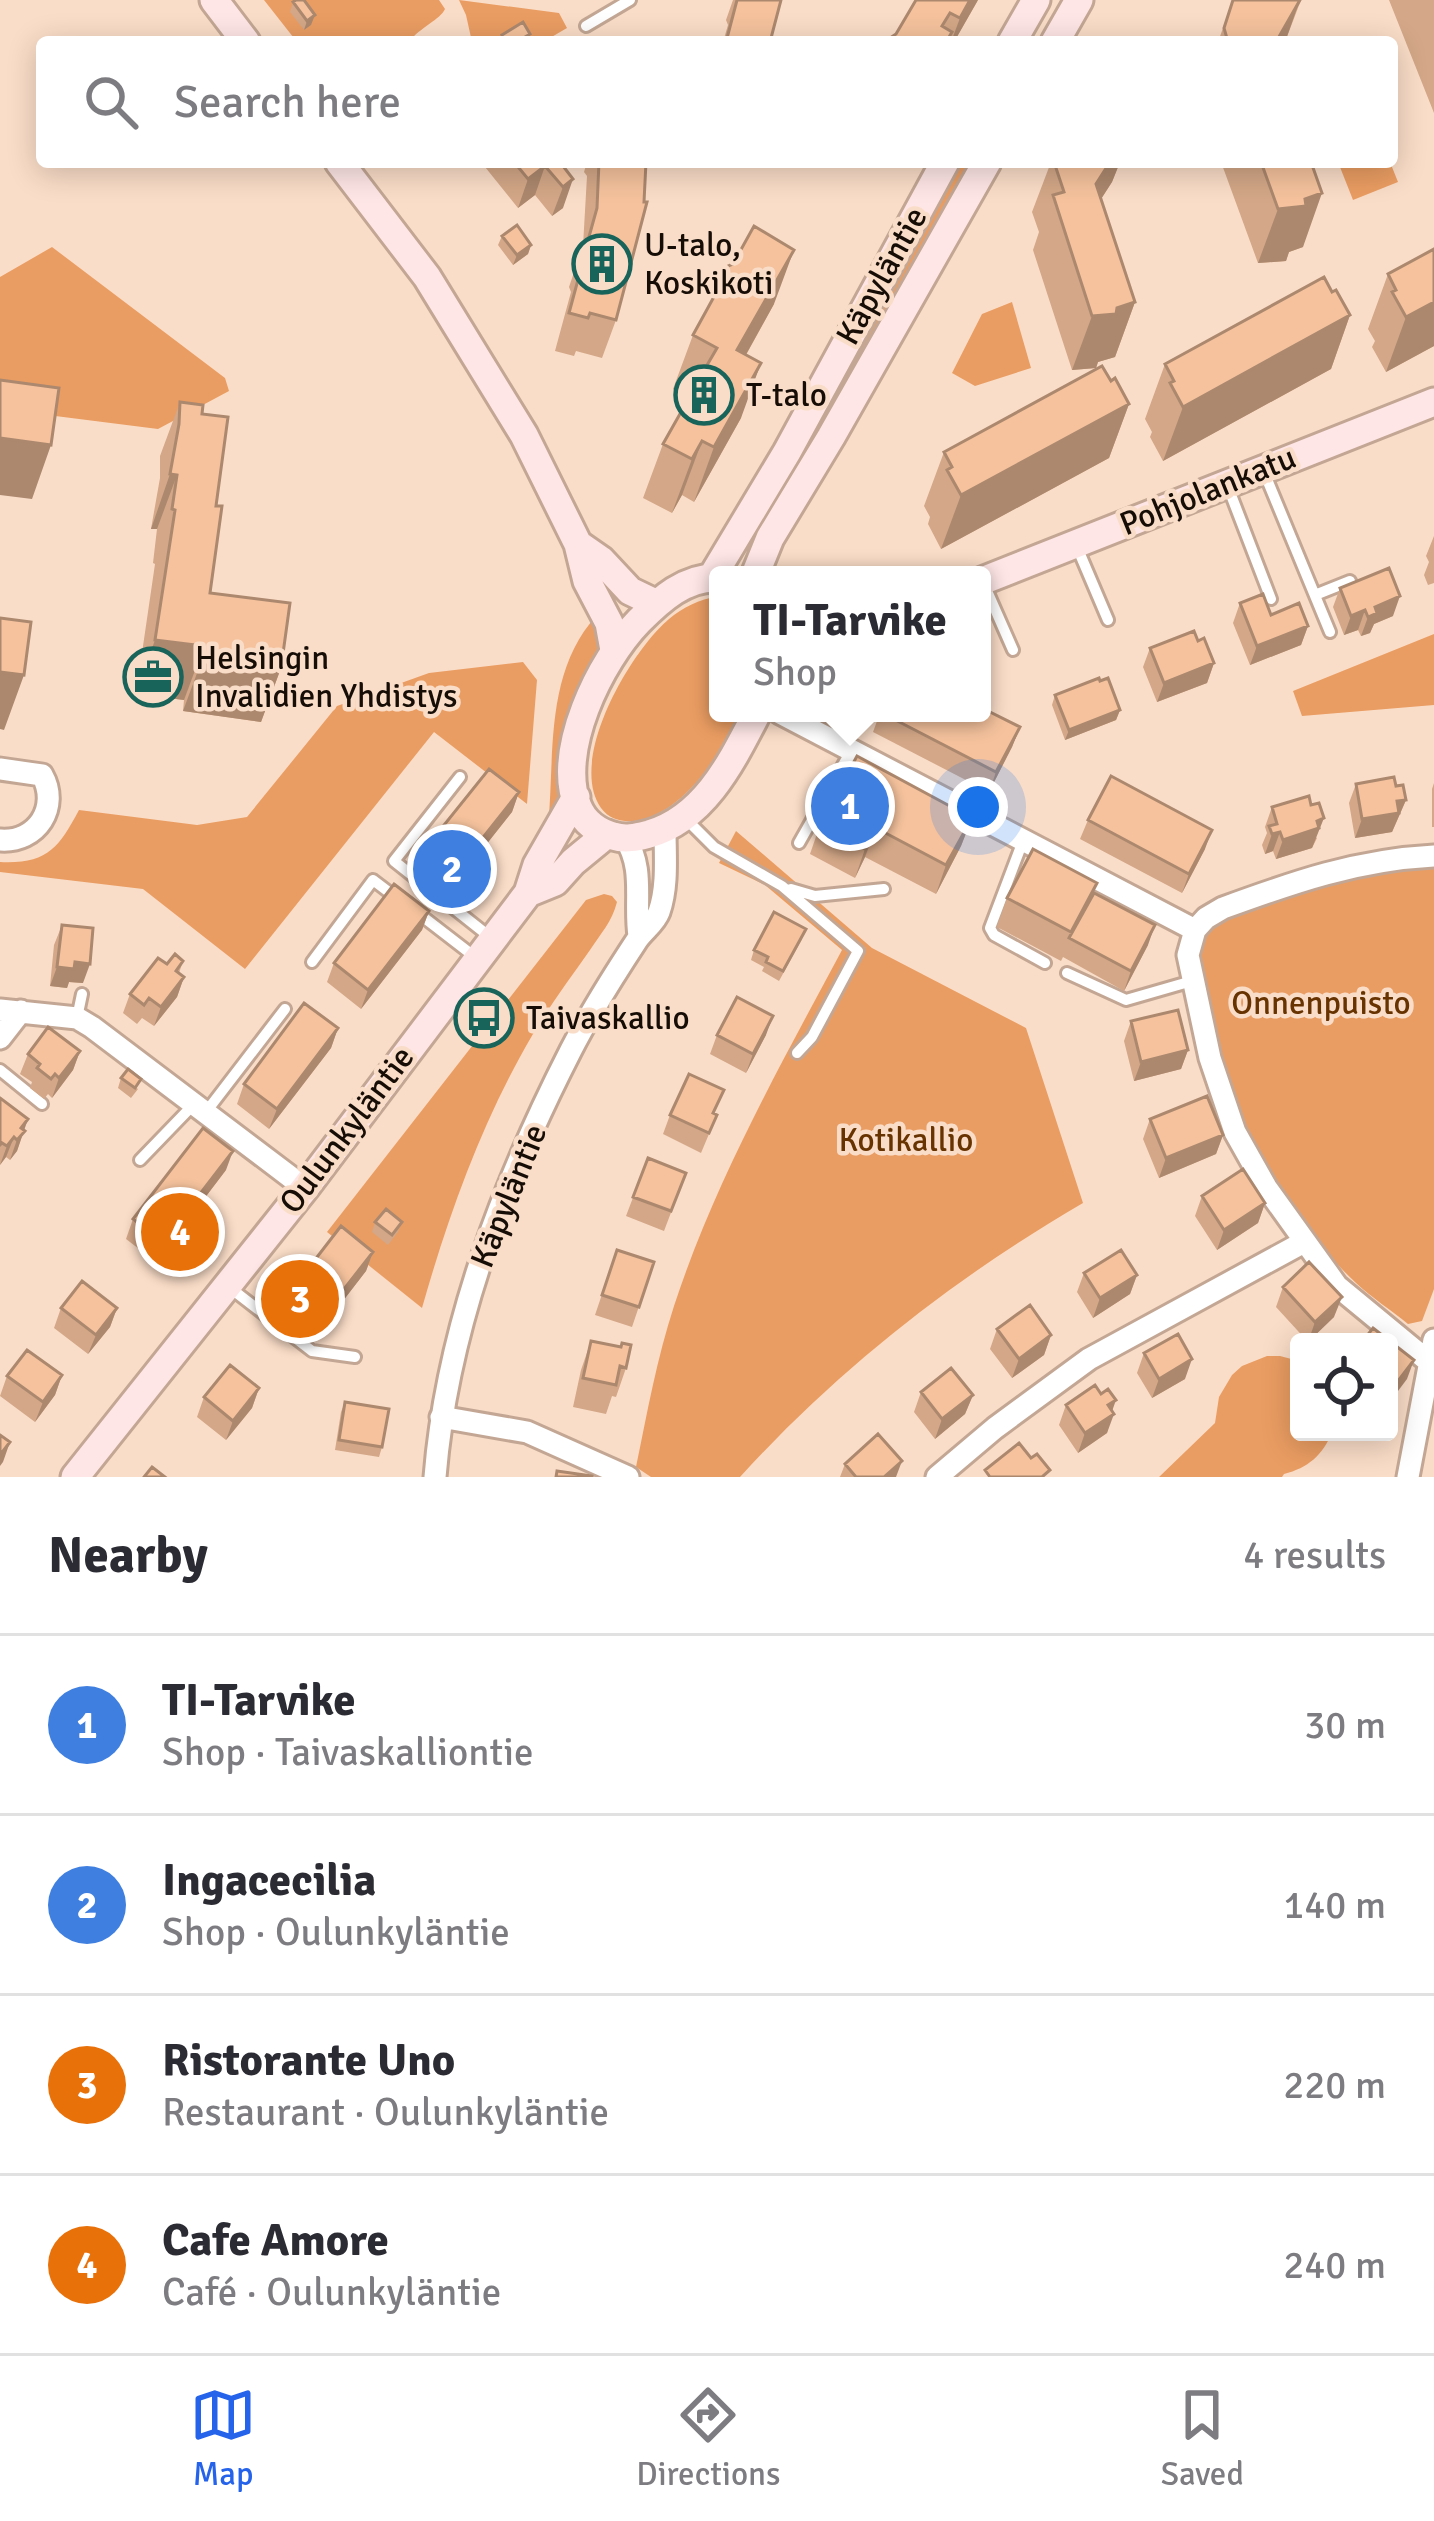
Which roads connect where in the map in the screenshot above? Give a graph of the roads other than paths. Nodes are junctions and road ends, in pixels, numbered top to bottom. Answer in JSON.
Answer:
{"nodes":[{"id":1,"x":214,"y":0,"type":"edge"},
{"id":2,"x":630,"y":0,"type":"edge"},
{"id":3,"x":1036,"y":0,"type":"edge"},
{"id":4,"x":1078,"y":0,"type":"edge"},
{"id":5,"x":586,"y":26,"type":"dead end"},
{"id":6,"x":241,"y":36,"type":"edge"},
{"id":7,"x":1015,"y":36,"type":"edge"},
{"id":8,"x":1058,"y":36,"type":"edge"},
{"id":9,"x":344,"y":168,"type":"edge"},
{"id":10,"x":942,"y":168,"type":"edge"},
{"id":11,"x":984,"y":168,"type":"edge"},
{"id":12,"x":1434,"y":402,"type":"edge"},
{"id":13,"x":1262,"y":470,"type":"junction"},
{"id":14,"x":1227,"y":484,"type":"junction"},
{"id":15,"x":578,"y":544,"type":"junction"},
{"id":16,"x":1076,"y":544,"type":"junction"},
{"id":17,"x":722,"y":566,"type":"edge"},
{"id":18,"x":759,"y":566,"type":"edge"},
{"id":19,"x":991,"y":577,"type":"edge"},
{"id":20,"x":709,"y":580,"type":"edge"},
{"id":21,"x":1350,"y":581,"type":"edge"},
{"id":22,"x":1315,"y":595,"type":"junction"},
{"id":23,"x":1270,"y":599,"type":"edge"},
{"id":24,"x":991,"y":602,"type":"edge"},
{"id":25,"x":657,"y":604,"type":"junction"},
{"id":26,"x":1108,"y":620,"type":"dead end"},
{"id":27,"x":1330,"y":632,"type":"dead end"},
{"id":28,"x":614,"y":650,"type":"junction"},
{"id":29,"x":1012,"y":650,"type":"dead end"},
{"id":30,"x":752,"y":722,"type":"edge"},
{"id":31,"x":797,"y":722,"type":"edge"},
{"id":32,"x":850,"y":751,"type":"junction"},
{"id":33,"x":0,"y":769,"type":"edge"},
{"id":34,"x":460,"y":777,"type":"dead end"},
{"id":35,"x":576,"y":796,"type":"junction"},
{"id":36,"x":675,"y":823,"type":"junction"},
{"id":37,"x":616,"y":836,"type":"junction"},
{"id":38,"x":0,"y":840,"type":"edge"},
{"id":39,"x":1023,"y":841,"type":"junction"},
{"id":40,"x":799,"y":843,"type":"dead end"},
{"id":41,"x":1434,"y":856,"type":"edge"},
{"id":42,"x":782,"y":886,"type":"junction"},
{"id":43,"x":884,"y":890,"type":"dead end"},
{"id":44,"x":528,"y":893,"type":"junction"},
{"id":45,"x":1195,"y":930,"type":"junction"},
{"id":46,"x":639,"y":936,"type":"junction"},
{"id":47,"x":485,"y":949,"type":"junction"},
{"id":48,"x":312,"y":962,"type":"dead end"},
{"id":49,"x":1045,"y":962,"type":"dead end"},
{"id":50,"x":1067,"y":973,"type":"dead end"},
{"id":51,"x":1192,"y":981,"type":"junction"},
{"id":52,"x":82,"y":994,"type":"dead end"},
{"id":53,"x":285,"y":1009,"type":"dead end"},
{"id":54,"x":10,"y":1011,"type":"edge"},
{"id":55,"x":77,"y":1018,"type":"junction"},
{"id":56,"x":0,"y":1038,"type":"edge"},
{"id":57,"x":797,"y":1053,"type":"dead end"},
{"id":58,"x":0,"y":1070,"type":"edge"},
{"id":59,"x":42,"y":1104,"type":"dead end"},
{"id":60,"x":200,"y":1108,"type":"junction"},
{"id":61,"x":140,"y":1160,"type":"dead end"},
{"id":62,"x":305,"y":1187,"type":"junction"},
{"id":63,"x":1304,"y":1242,"type":"junction"},
{"id":64,"x":227,"y":1286,"type":"junction"},
{"id":65,"x":1434,"y":1340,"type":"edge"},
{"id":66,"x":356,"y":1357,"type":"dead end"},
{"id":67,"x":1431,"y":1365,"type":"edge"},
{"id":68,"x":441,"y":1418,"type":"junction"},
{"id":69,"x":75,"y":1477,"type":"edge"},
{"id":70,"x":435,"y":1477,"type":"edge"},
{"id":71,"x":628,"y":1477,"type":"edge"},
{"id":72,"x":937,"y":1477,"type":"edge"},
{"id":73,"x":1408,"y":1477,"type":"edge"}],
"edges":[{"from":1,"to":6,"type":"main road"},
{"from":2,"to":5,"type":"lane"},
{"from":3,"to":7,"type":"main road"},
{"from":4,"to":8,"type":"main road"},
{"from":9,"to":15,"type":"main road"},
{"from":10,"to":17,"type":"main road","name":"Käpyläntie"},
{"from":11,"to":18,"type":"main road","name":"Käpyläntie"},
{"from":12,"to":13,"type":"main road","name":"Pohjolankatu"},
{"from":13,"to":14,"type":"main road","name":"Pohjolankatu"},
{"from":13,"to":22,"type":"lane"},
{"from":14,"to":16,"type":"main road","name":"Pohjolankatu"},
{"from":14,"to":23,"type":"lane"},
{"from":15,"to":25,"type":"main road"},
{"from":15,"to":28,"type":"main road"},
{"from":16,"to":19,"type":"main road","name":"Pohjolankatu"},
{"from":16,"to":26,"type":"lane"},
{"from":20,"to":25,"type":"main road"},
{"from":21,"to":22,"type":"lane"},
{"from":22,"to":27,"type":"lane"},
{"from":24,"to":29,"type":"lane"},
{"from":25,"to":28,"type":"main road"},
{"from":28,"to":35,"type":"main road"},
{"from":30,"to":36,"type":"main road"},
{"from":31,"to":32,"type":"street"},
{"from":32,"to":39,"type":"street"},
{"from":32,"to":40,"type":"lane"},
{"from":33,"to":38,"type":"street"},
{"from":34,"to":47,"type":"lane"},
{"from":35,"to":37,"type":"main road"},
{"from":35,"to":44,"type":"main road","name":"Oulunkyläntie"},
{"from":36,"to":37,"type":"main road"},
{"from":36,"to":42,"type":"lane"},
{"from":36,"to":46,"type":"street","name":"Käpyläntie"},
{"from":37,"to":44,"type":"main road","name":"Oulunkyläntie"},
{"from":37,"to":46,"type":"street"},
{"from":39,"to":45,"type":"street"},
{"from":39,"to":49,"type":"lane"},
{"from":41,"to":45,"type":"street"},
{"from":42,"to":43,"type":"lane"},
{"from":42,"to":57,"type":"lane"},
{"from":44,"to":47,"type":"main road","name":"Oulunkyläntie"},
{"from":45,"to":51,"type":"street"},
{"from":46,"to":68,"type":"street","name":"Käpyläntie"},
{"from":47,"to":48,"type":"lane"},
{"from":47,"to":62,"type":"main road","name":"Oulunkyläntie"},
{"from":50,"to":51,"type":"lane"},
{"from":51,"to":63,"type":"street"},
{"from":52,"to":55,"type":"lane"},
{"from":53,"to":60,"type":"lane"},
{"from":54,"to":55,"type":"street"},
{"from":54,"to":56,"type":"street"},
{"from":55,"to":60,"type":"street"},
{"from":58,"to":59,"type":"lane"},
{"from":60,"to":61,"type":"lane"},
{"from":60,"to":62,"type":"street"},
{"from":62,"to":64,"type":"main road","name":"Oulunkyläntie"},
{"from":63,"to":67,"type":"street"},
{"from":63,"to":72,"type":"street"},
{"from":64,"to":66,"type":"lane"},
{"from":64,"to":69,"type":"main road","name":"Oulunkyläntie"},
{"from":65,"to":67,"type":"street"},
{"from":67,"to":73,"type":"street"},
{"from":68,"to":70,"type":"street","name":"Käpyläntie"},
{"from":68,"to":71,"type":"street"}]}
